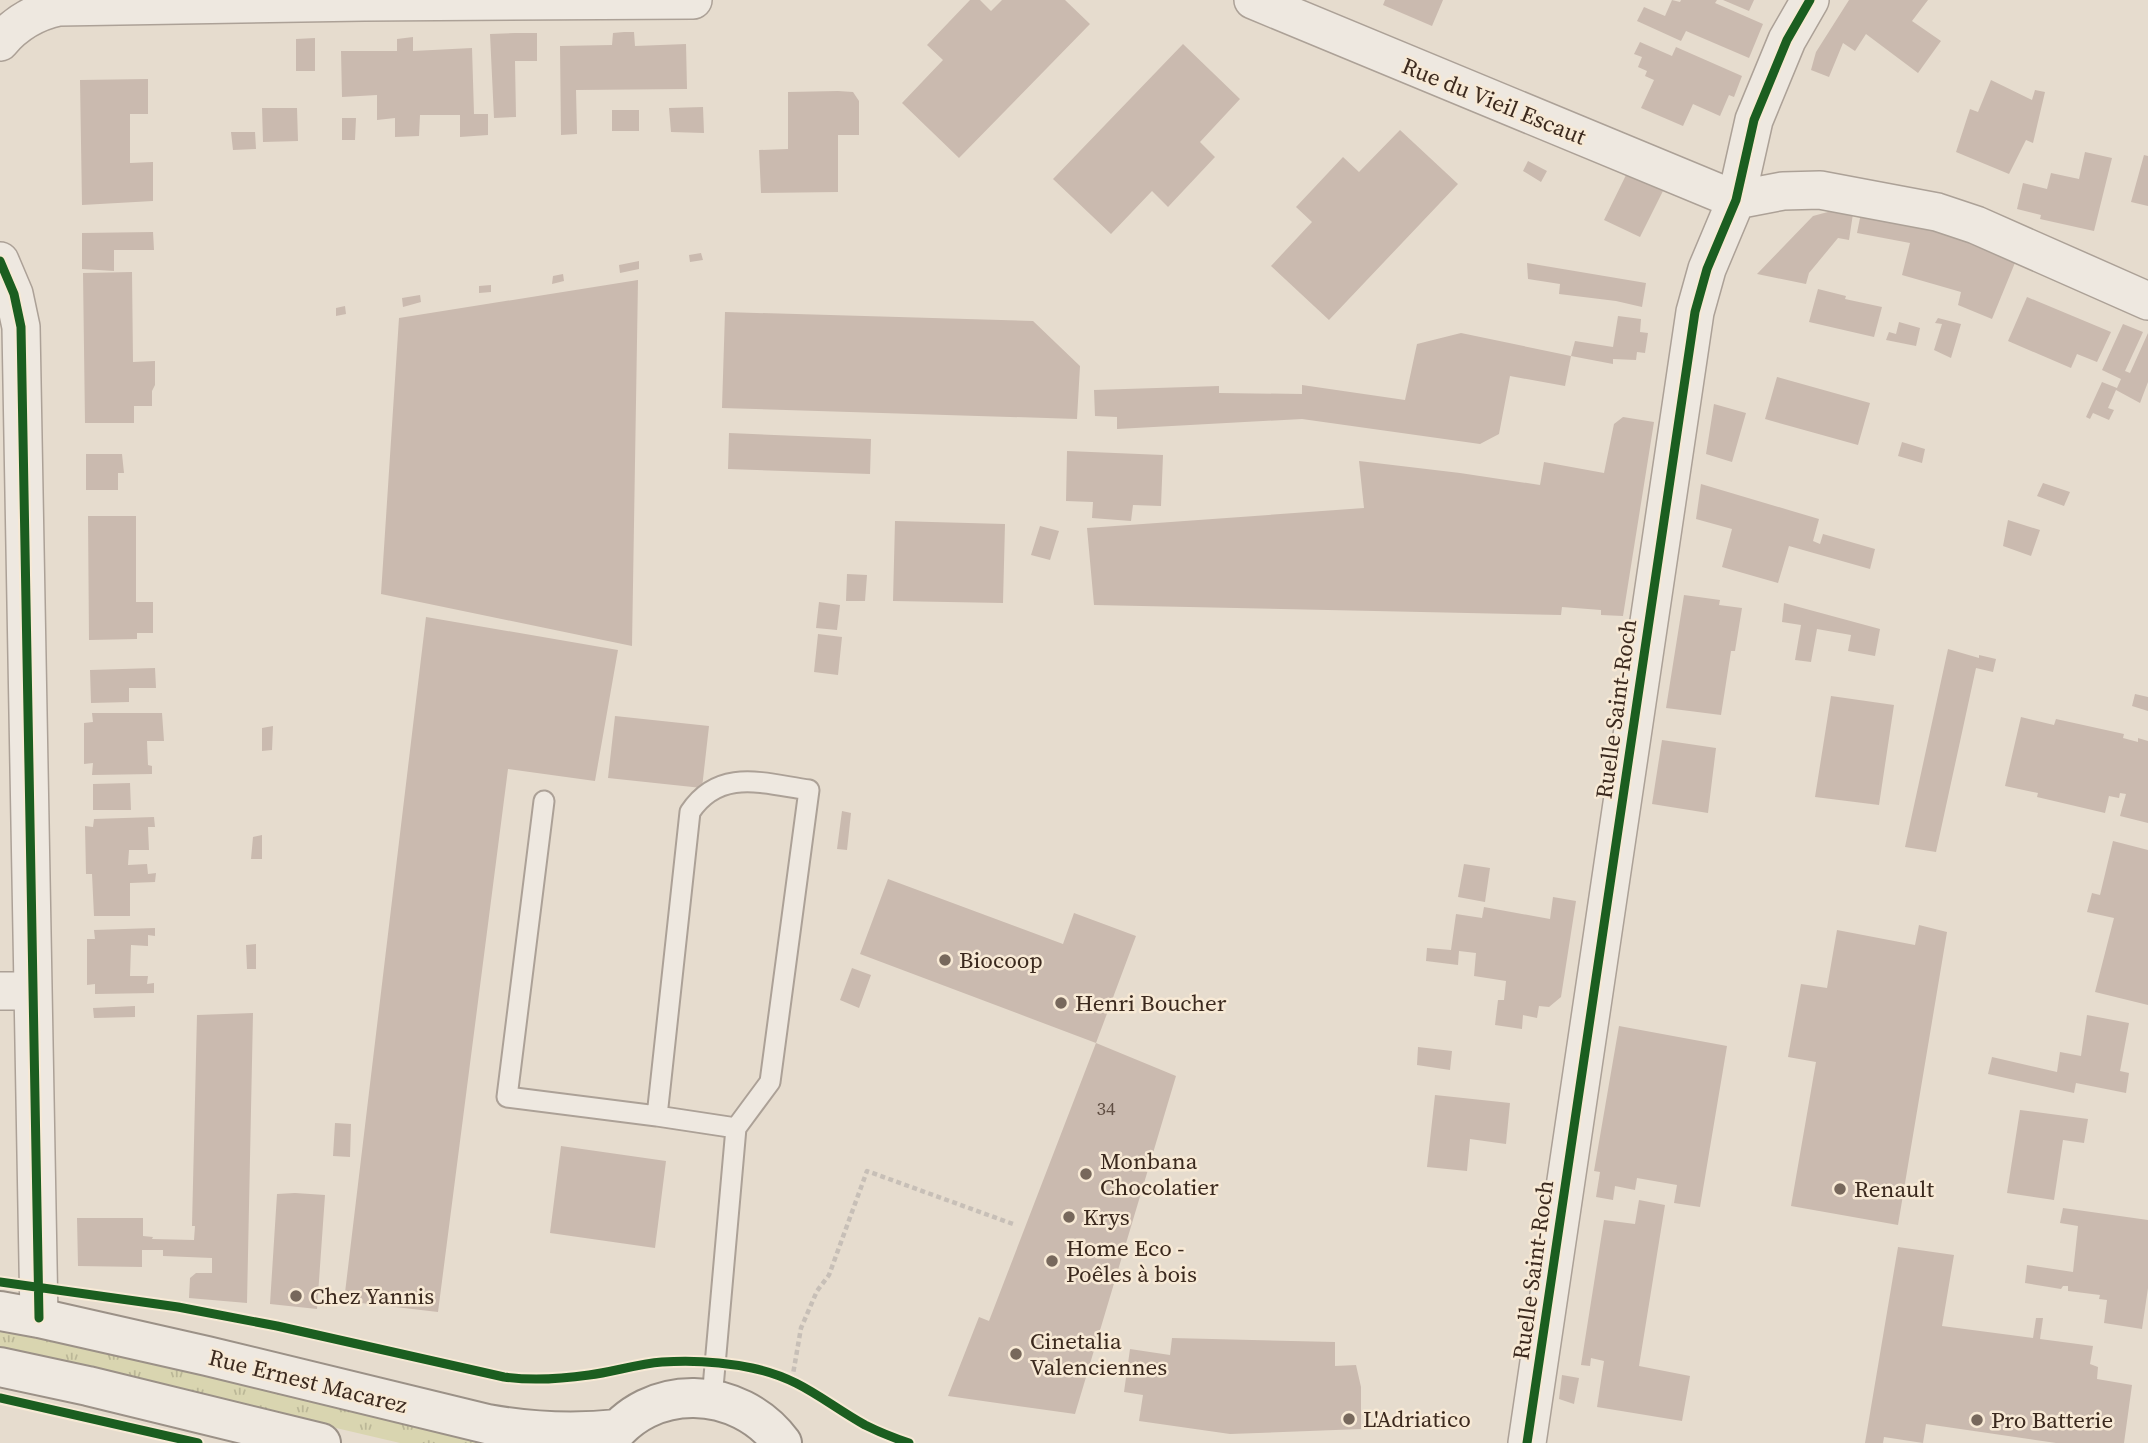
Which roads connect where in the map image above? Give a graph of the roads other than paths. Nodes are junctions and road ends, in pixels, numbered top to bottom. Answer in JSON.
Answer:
{"nodes":[{"id":1,"x":693,"y":0,"type":"edge"},
{"id":2,"x":1253,"y":0,"type":"edge"},
{"id":3,"x":1810,"y":0,"type":"edge"},
{"id":4,"x":363,"y":1,"type":"edge"},
{"id":5,"x":1321,"y":14,"type":"edge"},
{"id":6,"x":0,"y":42,"type":"edge"},
{"id":7,"x":1736,"y":200,"type":"junction"},
{"id":8,"x":0,"y":261,"type":"edge"},
{"id":9,"x":2148,"y":301,"type":"edge"},
{"id":10,"x":544,"y":802,"type":"dead end"},
{"id":11,"x":16,"y":991,"type":"edge"},
{"id":12,"x":657,"y":1116,"type":"junction"},
{"id":13,"x":736,"y":1128,"type":"junction"},
{"id":14,"x":0,"y":1311,"type":"edge"},
{"id":15,"x":39,"y":1318,"type":"junction"},
{"id":16,"x":0,"y":1367,"type":"edge"},
{"id":17,"x":712,"y":1399,"type":"junction"},
{"id":18,"x":612,"y":1436,"type":"edge"},
{"id":19,"x":321,"y":1443,"type":"edge"},
{"id":20,"x":782,"y":1443,"type":"edge"},
{"id":21,"x":1527,"y":1443,"type":"edge"}],
"edges":[{"from":1,"to":4,"type":"street"},
{"from":2,"to":5,"type":"street","name":"Rue du Vieil Escaut"},
{"from":3,"to":7,"type":"street","name":"Ruelle Saint-Roch"},
{"from":4,"to":6,"type":"street"},
{"from":5,"to":7,"type":"street","name":"Rue du Vieil Escaut"},
{"from":7,"to":9,"type":"street"},
{"from":7,"to":21,"type":"street","name":"Ruelle Saint-Roch"},
{"from":8,"to":11,"type":"street"},
{"from":10,"to":12,"type":"lane"},
{"from":11,"to":15,"type":"street"},
{"from":12,"to":13,"type":"lane"},
{"from":12,"to":13,"type":"lane"},
{"from":13,"to":17,"type":"lane"},
{"from":14,"to":15,"type":"main road","name":"Rue Ernest Macarez"},
{"from":15,"to":18,"type":"main road","name":"Rue Ernest Macarez"},
{"from":16,"to":19,"type":"main road"},
{"from":17,"to":18,"type":"main road","name":"Rue Ernest Macarez"},
{"from":17,"to":20,"type":"main road","name":"Rue Ernest Macarez"}]}
